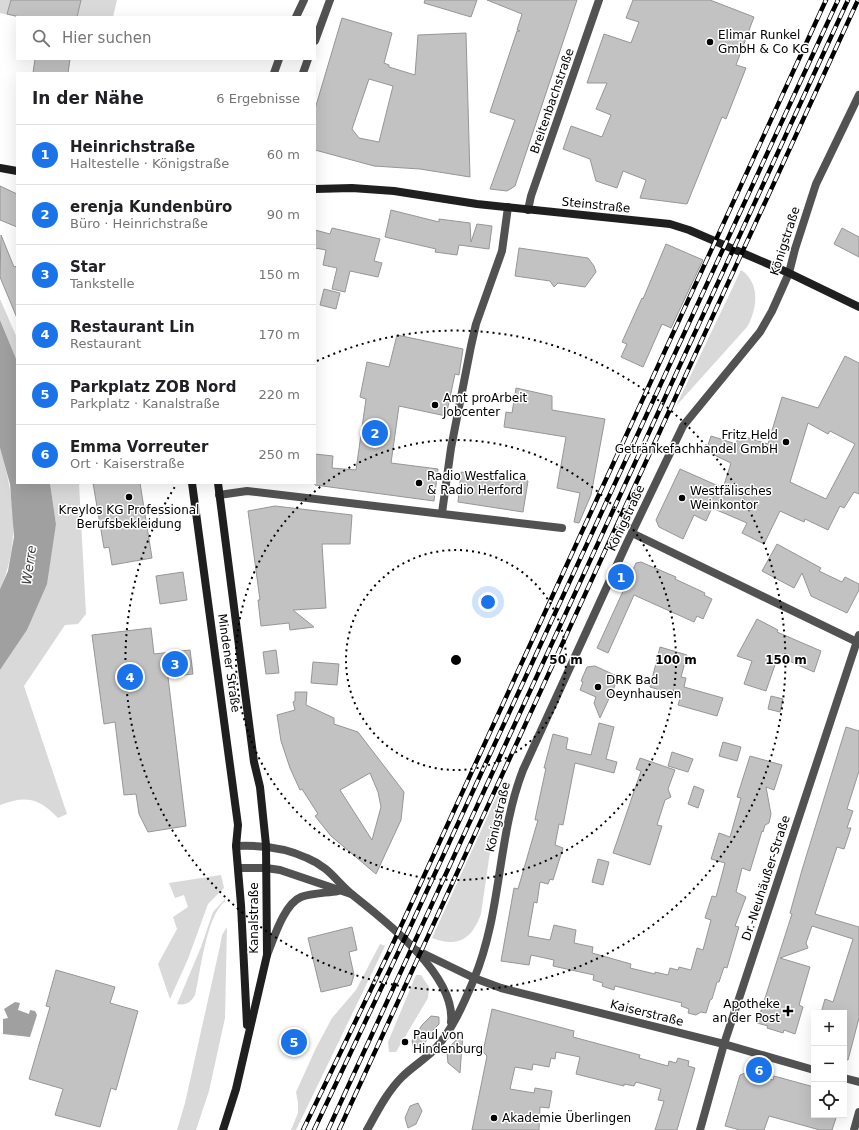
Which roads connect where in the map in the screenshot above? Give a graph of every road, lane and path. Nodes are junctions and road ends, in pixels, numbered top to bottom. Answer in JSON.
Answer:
{"nodes":[{"id":1,"x":304,"y":0,"type":"edge"},
{"id":2,"x":330,"y":0,"type":"edge"},
{"id":3,"x":599,"y":0,"type":"edge"},
{"id":4,"x":296,"y":16,"type":"edge"},
{"id":5,"x":316,"y":38,"type":"edge"},
{"id":6,"x":279,"y":60,"type":"edge"},
{"id":7,"x":308,"y":60,"type":"edge"},
{"id":8,"x":274,"y":72,"type":"edge"},
{"id":9,"x":303,"y":72,"type":"edge"},
{"id":10,"x":859,"y":95,"type":"edge"},
{"id":11,"x":0,"y":168,"type":"edge"},
{"id":12,"x":16,"y":171,"type":"edge"},
{"id":13,"x":316,"y":189,"type":"edge"},
{"id":14,"x":508,"y":208,"type":"junction"},
{"id":15,"x":528,"y":210,"type":"junction"},
{"id":16,"x":789,"y":273,"type":"junction"},
{"id":17,"x":859,"y":307,"type":"edge"},
{"id":18,"x":192,"y":484,"type":"edge"},
{"id":19,"x":218,"y":484,"type":"edge"},
{"id":20,"x":219,"y":495,"type":"junction"},
{"id":21,"x":442,"y":513,"type":"junction"},
{"id":22,"x":562,"y":528,"type":"dead end"},
{"id":23,"x":632,"y":534,"type":"junction"},
{"id":24,"x":858,"y":640,"type":"edge"},
{"id":25,"x":266,"y":845,"type":"junction"},
{"id":26,"x":236,"y":846,"type":"junction"},
{"id":27,"x":238,"y":868,"type":"junction"},
{"id":28,"x":266,"y":868,"type":"junction"},
{"id":29,"x":341,"y":891,"type":"junction"},
{"id":30,"x":353,"y":895,"type":"junction"},
{"id":31,"x":416,"y":950,"type":"junction"},
{"id":32,"x":267,"y":955,"type":"junction"},
{"id":33,"x":474,"y":978,"type":"junction"},
{"id":34,"x":451,"y":1027,"type":"junction"},
{"id":35,"x":247,"y":1036,"type":"junction"},
{"id":36,"x":724,"y":1044,"type":"junction"},
{"id":37,"x":811,"y":1069,"type":"edge"},
{"id":38,"x":847,"y":1079,"type":"edge"},
{"id":39,"x":859,"y":1082,"type":"edge"},
{"id":40,"x":859,"y":1112,"type":"edge"},
{"id":41,"x":224,"y":1130,"type":"edge"},
{"id":42,"x":367,"y":1130,"type":"edge"},
{"id":43,"x":700,"y":1130,"type":"edge"},
{"id":44,"x":854,"y":1130,"type":"edge"}],
"edges":[{"from":1,"to":4,"type":"street"},
{"from":2,"to":5,"type":"street"},
{"from":3,"to":15,"type":"street","name":"Breitenbachstraße"},
{"from":6,"to":8,"type":"street"},
{"from":7,"to":9,"type":"street"},
{"from":10,"to":16,"type":"street","name":"Königstraße"},
{"from":11,"to":12,"type":"main road"},
{"from":13,"to":14,"type":"main road","name":"Steinstraße"},
{"from":14,"to":15,"type":"main road","name":"Steinstraße"},
{"from":14,"to":21,"type":"street"},
{"from":15,"to":16,"type":"main road","name":"Steinstraße"},
{"from":16,"to":17,"type":"main road","name":"Steinstraße"},
{"from":16,"to":23,"type":"street","name":"Königstraße"},
{"from":18,"to":26,"type":"main road","name":"Mindener Straße"},
{"from":19,"to":20,"type":"main road","name":"Mindener Straße"},
{"from":20,"to":21,"type":"street"},
{"from":20,"to":25,"type":"main road","name":"Mindener Straße"},
{"from":21,"to":22,"type":"street"},
{"from":23,"to":24,"type":"street"},
{"from":23,"to":33,"type":"street","name":"Königstraße"},
{"from":24,"to":36,"type":"street","name":"Dr.-Neuhäußer-Straße"},
{"from":25,"to":26,"type":"street"},
{"from":25,"to":28,"type":"main road","name":"Kanalstraße"},
{"from":25,"to":30,"type":"street"},
{"from":26,"to":27,"type":"main road","name":"Kanalstraße"},
{"from":27,"to":28,"type":"street"},
{"from":27,"to":35,"type":"main road","name":"Kanalstraße"},
{"from":28,"to":29,"type":"street"},
{"from":28,"to":32,"type":"main road","name":"Kanalstraße"},
{"from":29,"to":30,"type":"street"},
{"from":29,"to":32,"type":"street"},
{"from":30,"to":31,"type":"street"},
{"from":31,"to":33,"type":"street","name":"Kaiserstraße"},
{"from":31,"to":34,"type":"street"},
{"from":32,"to":35,"type":"main road","name":"Kanalstraße"},
{"from":33,"to":34,"type":"street","name":"Königstraße"},
{"from":33,"to":36,"type":"street","name":"Kaiserstraße"},
{"from":34,"to":42,"type":"street","name":"Königstraße"},
{"from":35,"to":41,"type":"main road","name":"Kanalstraße"},
{"from":36,"to":37,"type":"street","name":"Kaiserstraße"},
{"from":36,"to":43,"type":"street","name":"Dr.-Neuhäußer-Straße"},
{"from":38,"to":39,"type":"street"},
{"from":40,"to":44,"type":"street"}]}
